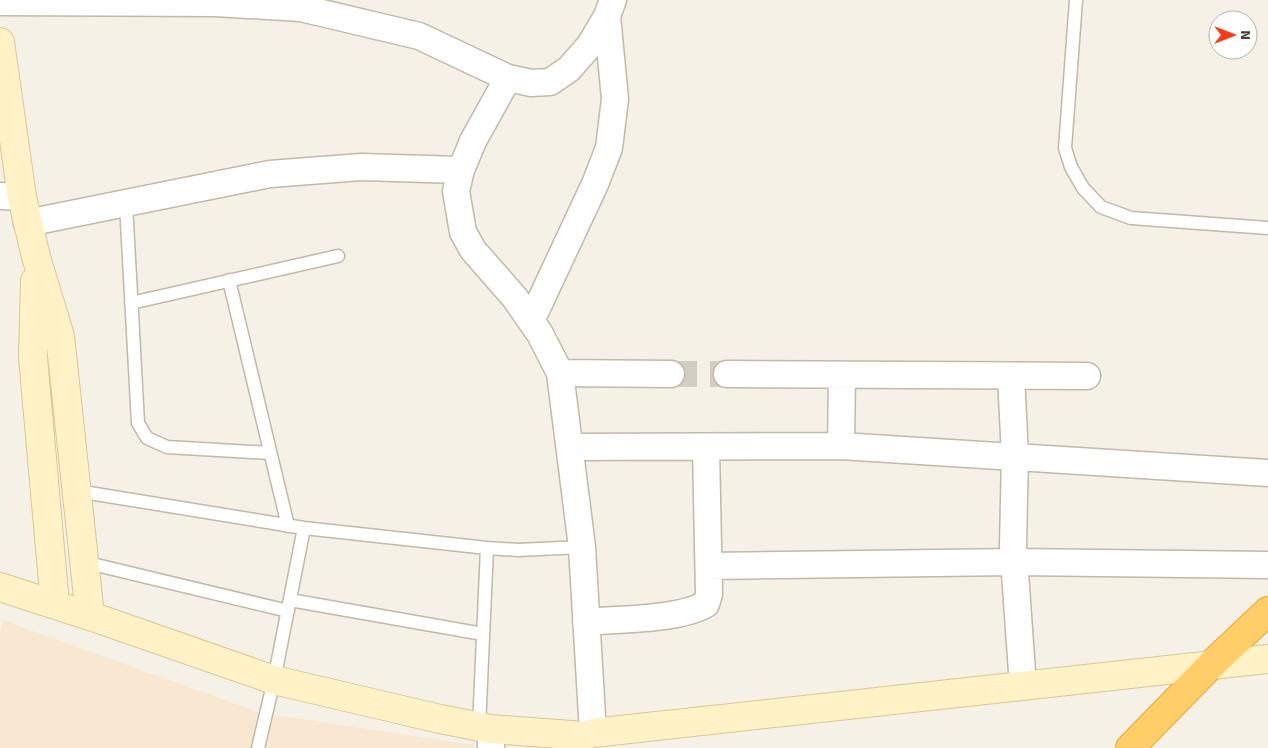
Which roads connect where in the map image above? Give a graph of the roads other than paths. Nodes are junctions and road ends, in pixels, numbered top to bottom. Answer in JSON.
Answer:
{"nodes":[{"id":1,"x":1076,"y":0,"type":"edge"},
{"id":2,"x":0,"y":2,"type":"edge"},
{"id":3,"x":610,"y":8,"type":"edge"},
{"id":4,"x":0,"y":42,"type":"edge"},
{"id":5,"x":508,"y":78,"type":"junction"},
{"id":6,"x":461,"y":170,"type":"junction"},
{"id":7,"x":126,"y":204,"type":"junction"},
{"id":8,"x":16,"y":206,"type":"edge"},
{"id":9,"x":1268,"y":228,"type":"edge"},
{"id":10,"x":338,"y":256,"type":"dead end"},
{"id":11,"x":36,"y":257,"type":"junction"},
{"id":12,"x":230,"y":280,"type":"junction"},
{"id":13,"x":131,"y":303,"type":"junction"},
{"id":14,"x":531,"y":321,"type":"junction"},
{"id":15,"x":560,"y":372,"type":"junction"},
{"id":16,"x":671,"y":374,"type":"tunnel mouth"},
{"id":17,"x":727,"y":374,"type":"tunnel mouth"},
{"id":18,"x":842,"y":374,"type":"junction"},
{"id":19,"x":1011,"y":376,"type":"junction"},
{"id":20,"x":1087,"y":376,"type":"dead end"},
{"id":21,"x":841,"y":446,"type":"junction"},
{"id":22,"x":570,"y":447,"type":"junction"},
{"id":23,"x":706,"y":448,"type":"junction"},
{"id":24,"x":270,"y":453,"type":"junction"},
{"id":25,"x":1015,"y":456,"type":"junction"},
{"id":26,"x":1268,"y":473,"type":"edge"},
{"id":27,"x":77,"y":491,"type":"junction"},
{"id":28,"x":288,"y":526,"type":"junction"},
{"id":29,"x":304,"y":528,"type":"junction"},
{"id":30,"x":582,"y":547,"type":"junction"},
{"id":31,"x":487,"y":548,"type":"junction"},
{"id":32,"x":84,"y":562,"type":"junction"},
{"id":33,"x":1014,"y":562,"type":"junction"},
{"id":34,"x":1268,"y":565,"type":"edge"},
{"id":35,"x":709,"y":566,"type":"junction"},
{"id":36,"x":0,"y":587,"type":"edge"},
{"id":37,"x":55,"y":604,"type":"junction"},
{"id":38,"x":289,"y":606,"type":"junction"},
{"id":39,"x":1268,"y":612,"type":"edge"},
{"id":40,"x":90,"y":616,"type":"junction"},
{"id":41,"x":586,"y":622,"type":"junction"},
{"id":42,"x":483,"y":634,"type":"junction"},
{"id":43,"x":1268,"y":660,"type":"edge"},
{"id":44,"x":1210,"y":666,"type":"junction"},
{"id":45,"x":274,"y":680,"type":"junction"},
{"id":46,"x":1024,"y":686,"type":"junction"},
{"id":47,"x":487,"y":735,"type":"edge"},
{"id":48,"x":595,"y":739,"type":"edge"},
{"id":49,"x":258,"y":748,"type":"edge"},
{"id":50,"x":1131,"y":748,"type":"edge"}],
"edges":[{"from":1,"to":9,"type":"lane"},
{"from":2,"to":5,"type":"street"},
{"from":3,"to":5,"type":"street"},
{"from":3,"to":14,"type":"street"},
{"from":4,"to":8,"type":"main road"},
{"from":5,"to":6,"type":"street"},
{"from":6,"to":7,"type":"street"},
{"from":6,"to":14,"type":"street"},
{"from":7,"to":8,"type":"street"},
{"from":7,"to":13,"type":"lane"},
{"from":8,"to":11,"type":"main road"},
{"from":10,"to":12,"type":"lane"},
{"from":11,"to":27,"type":"main road"},
{"from":11,"to":37,"type":"main road"},
{"from":12,"to":13,"type":"lane"},
{"from":12,"to":24,"type":"lane"},
{"from":13,"to":24,"type":"lane"},
{"from":14,"to":15,"type":"street"},
{"from":15,"to":16,"type":"street"},
{"from":15,"to":22,"type":"street"},
{"from":17,"to":18,"type":"street"},
{"from":18,"to":19,"type":"street"},
{"from":18,"to":21,"type":"street"},
{"from":19,"to":20,"type":"street"},
{"from":19,"to":25,"type":"street"},
{"from":21,"to":23,"type":"street"},
{"from":21,"to":25,"type":"street"},
{"from":22,"to":23,"type":"street"},
{"from":22,"to":30,"type":"street"},
{"from":23,"to":35,"type":"street"},
{"from":24,"to":28,"type":"lane"},
{"from":25,"to":26,"type":"street"},
{"from":25,"to":33,"type":"street"},
{"from":27,"to":28,"type":"lane"},
{"from":27,"to":32,"type":"main road"},
{"from":28,"to":29,"type":"lane"},
{"from":29,"to":31,"type":"lane"},
{"from":29,"to":38,"type":"lane"},
{"from":30,"to":31,"type":"lane"},
{"from":30,"to":41,"type":"street"},
{"from":31,"to":42,"type":"lane"},
{"from":32,"to":38,"type":"lane"},
{"from":32,"to":40,"type":"main road"},
{"from":33,"to":34,"type":"street"},
{"from":33,"to":35,"type":"street"},
{"from":33,"to":46,"type":"street"},
{"from":35,"to":41,"type":"street"},
{"from":36,"to":37,"type":"main road"},
{"from":37,"to":40,"type":"main road"},
{"from":38,"to":42,"type":"lane"},
{"from":38,"to":45,"type":"lane"},
{"from":39,"to":44,"type":"highway"},
{"from":40,"to":45,"type":"main road"},
{"from":41,"to":48,"type":"street"},
{"from":42,"to":47,"type":"lane"},
{"from":43,"to":44,"type":"main road"},
{"from":44,"to":46,"type":"main road"},
{"from":44,"to":50,"type":"highway"},
{"from":45,"to":47,"type":"main road"},
{"from":45,"to":49,"type":"lane"},
{"from":46,"to":48,"type":"main road"},
{"from":47,"to":48,"type":"main road"}]}
